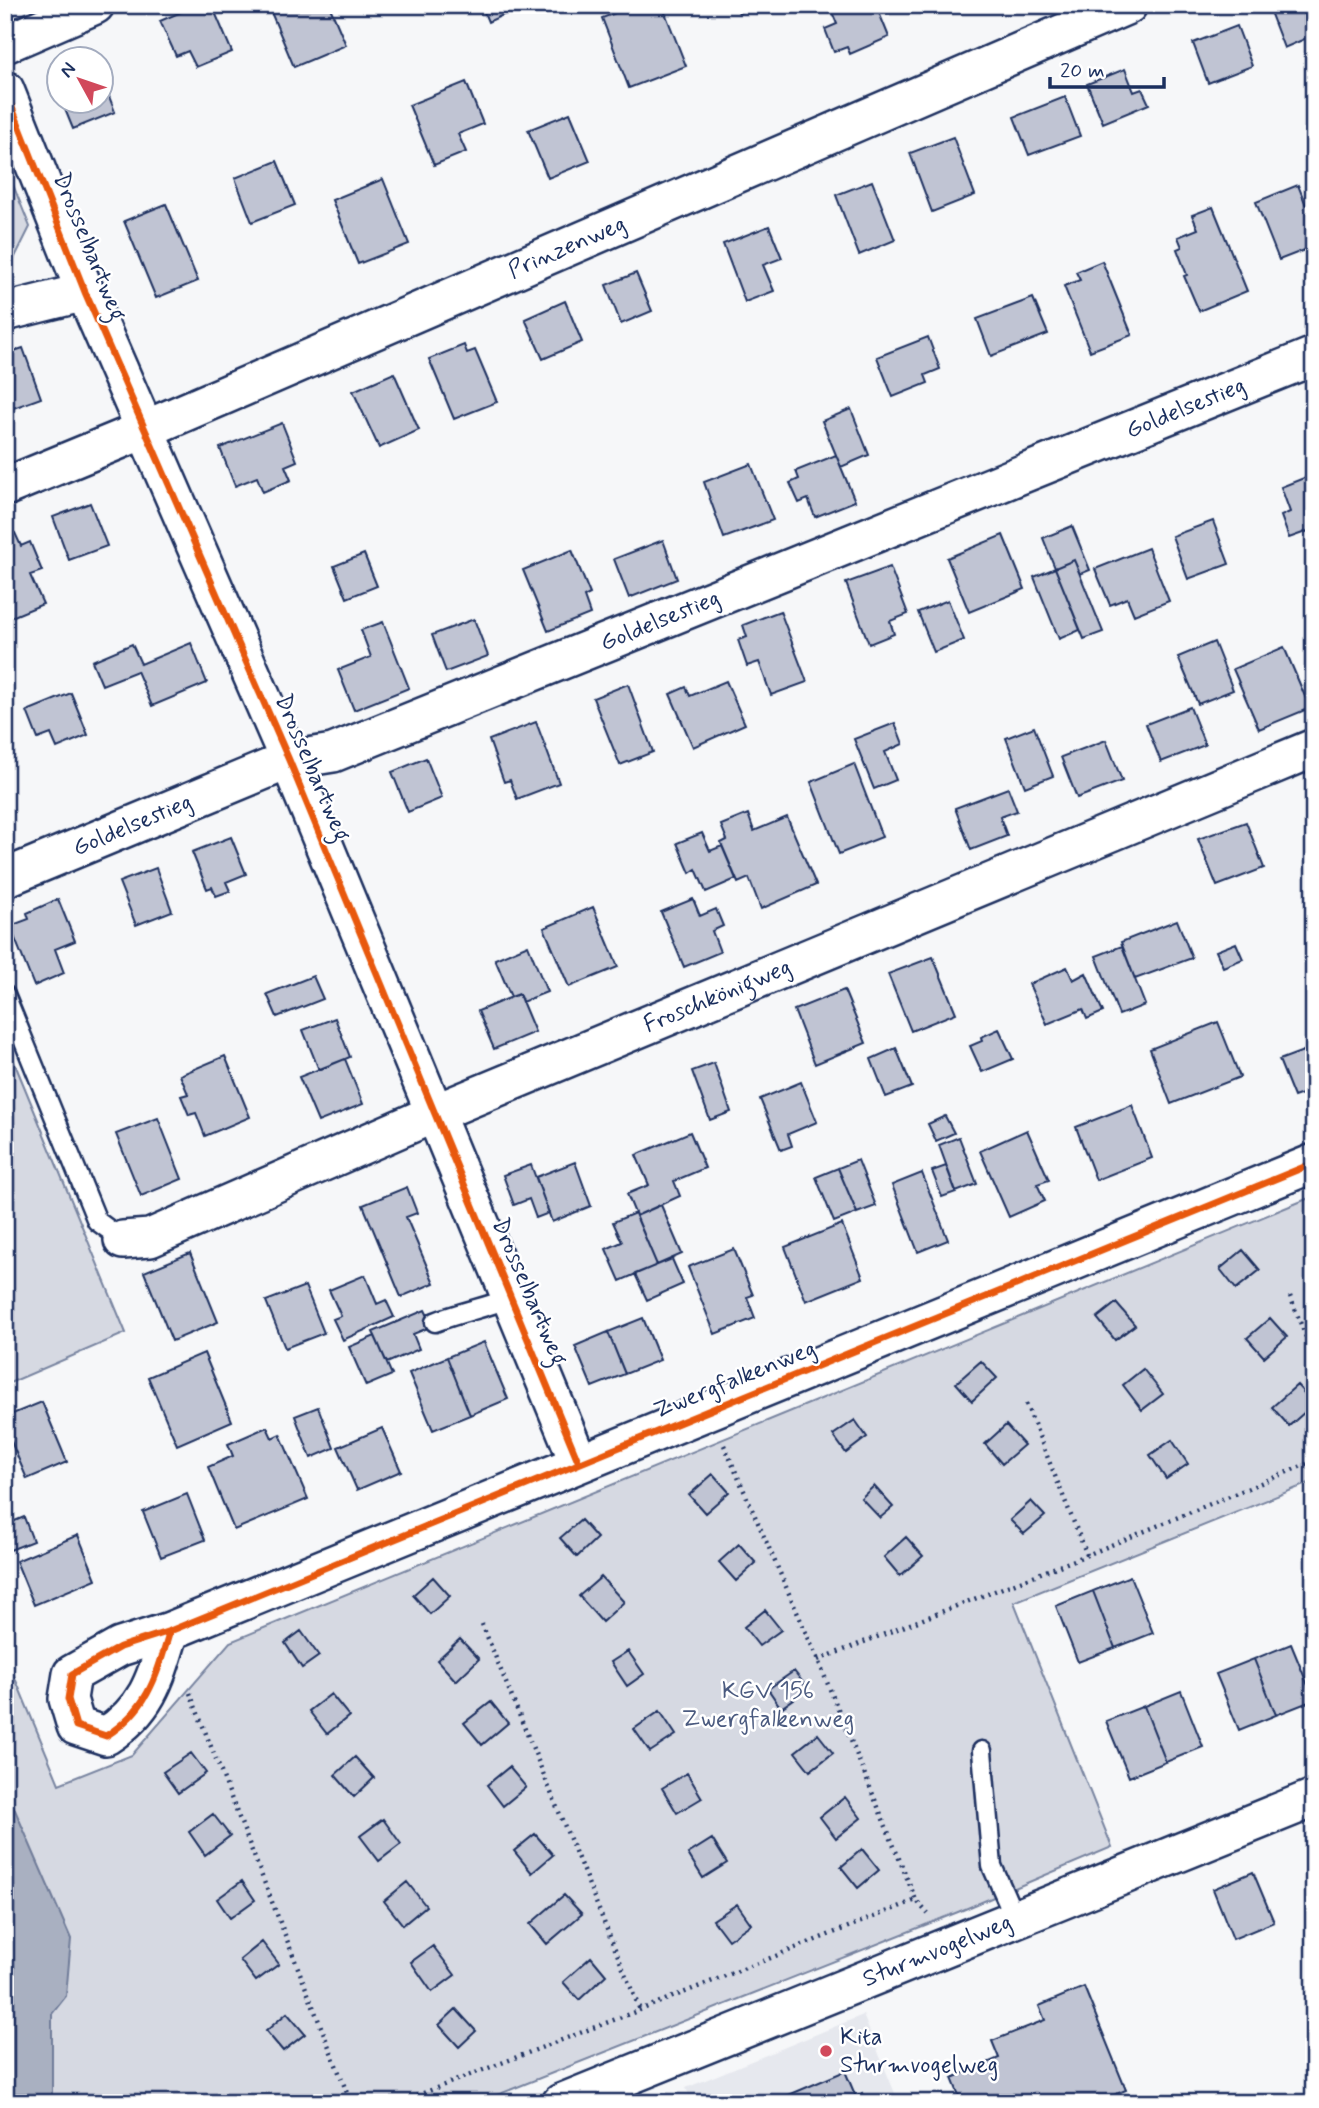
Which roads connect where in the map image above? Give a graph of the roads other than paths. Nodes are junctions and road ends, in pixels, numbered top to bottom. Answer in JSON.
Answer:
{"nodes":[{"id":1,"x":95,"y":5,"type":"edge"},
{"id":2,"x":1128,"y":5,"type":"edge"},
{"id":3,"x":5,"y":44,"type":"edge"},
{"id":4,"x":5,"y":90,"type":"edge"},
{"id":5,"x":85,"y":292,"type":"junction"},
{"id":6,"x":5,"y":312,"type":"edge"},
{"id":7,"x":1314,"y":356,"type":"edge"},
{"id":8,"x":146,"y":429,"type":"junction"},
{"id":9,"x":5,"y":487,"type":"edge"},
{"id":10,"x":1314,"y":748,"type":"edge"},
{"id":11,"x":289,"y":760,"type":"junction"},
{"id":12,"x":5,"y":878,"type":"edge"},
{"id":13,"x":5,"y":995,"type":"edge"},
{"id":14,"x":433,"y":1114,"type":"junction"},
{"id":15,"x":1314,"y":1163,"type":"edge"},
{"id":16,"x":123,"y":1240,"type":"joint"},
{"id":17,"x":510,"y":1297,"type":"junction"},
{"id":18,"x":435,"y":1322,"type":"dead end"},
{"id":19,"x":579,"y":1463,"type":"junction"},
{"id":20,"x":170,"y":1631,"type":"dead end"},
{"id":21,"x":982,"y":1751,"type":"dead end"},
{"id":22,"x":1314,"y":1798,"type":"edge"},
{"id":23,"x":1015,"y":1918,"type":"junction"},
{"id":24,"x":561,"y":2103,"type":"edge"}],
"edges":[{"from":1,"to":3,"type":"street"},
{"from":2,"to":8,"type":"street","name":"Prinzenweg"},
{"from":4,"to":5,"type":"street","name":"Drosselbartweg"},
{"from":5,"to":6,"type":"street"},
{"from":5,"to":8,"type":"street","name":"Drosselbartweg"},
{"from":7,"to":11,"type":"street","name":"Goldelsestieg"},
{"from":8,"to":9,"type":"street","name":"Prinzenweg"},
{"from":8,"to":11,"type":"street","name":"Drosselbartweg"},
{"from":10,"to":14,"type":"street","name":"Froschkönigweg"},
{"from":11,"to":12,"type":"street","name":"Goldelsestieg"},
{"from":11,"to":14,"type":"street","name":"Drosselbartweg"},
{"from":13,"to":16,"type":"lane"},
{"from":14,"to":16,"type":"street","name":"Froschkönigweg"},
{"from":14,"to":17,"type":"street","name":"Drosselbartweg"},
{"from":15,"to":19,"type":"street","name":"Zwergfalkenweg"},
{"from":17,"to":18,"type":"lane"},
{"from":17,"to":19,"type":"street","name":"Drosselbartweg"},
{"from":19,"to":20,"type":"street","name":"Zwergfalkenweg"},
{"from":21,"to":23,"type":"lane"},
{"from":22,"to":23,"type":"street","name":"Sturmvogelweg"},
{"from":23,"to":24,"type":"street","name":"Sturmvogelweg"}]}
